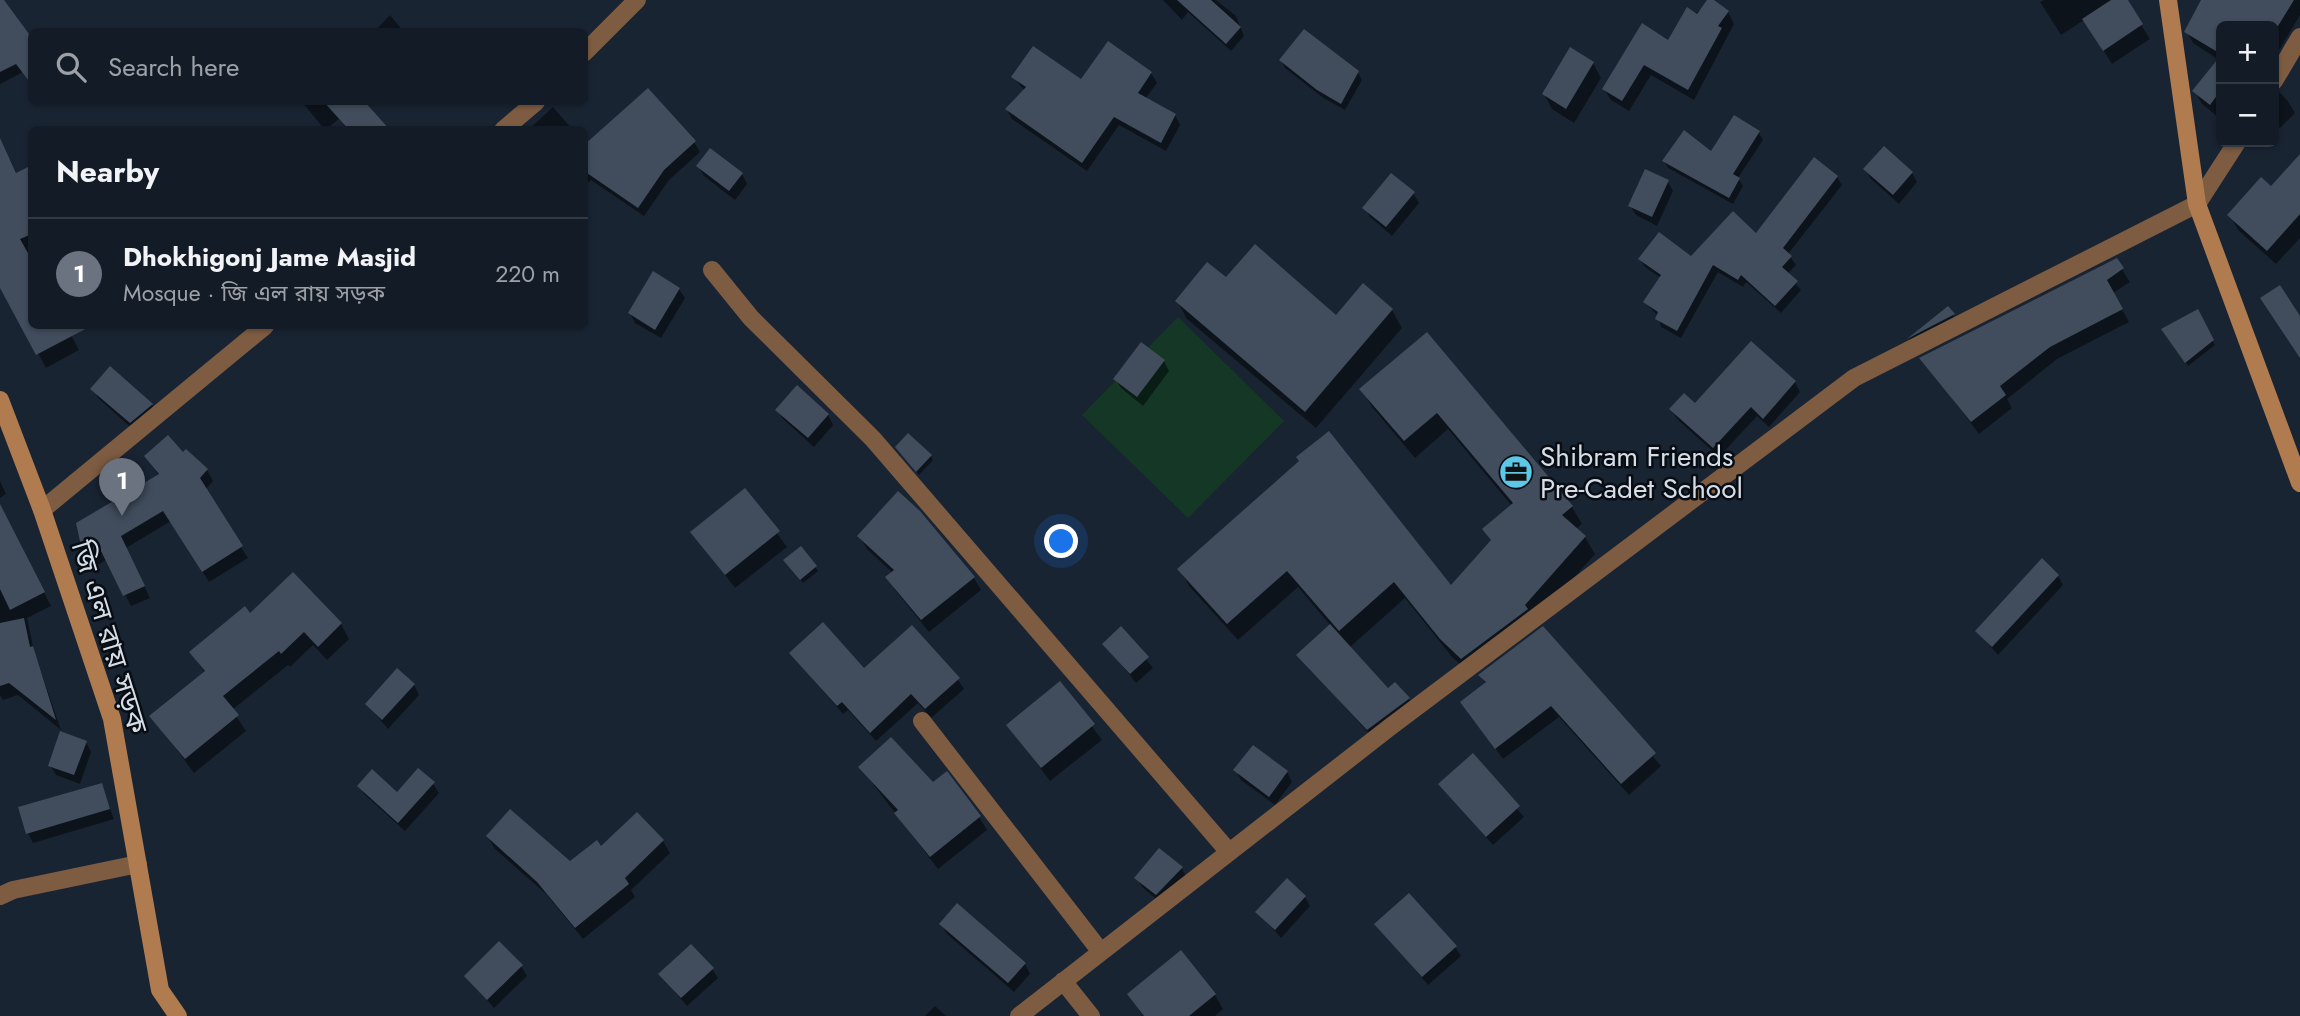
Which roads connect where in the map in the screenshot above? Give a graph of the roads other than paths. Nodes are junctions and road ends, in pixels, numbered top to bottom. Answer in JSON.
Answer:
{"nodes":[{"id":1,"x":637,"y":0,"type":"edge"},
{"id":2,"x":2168,"y":0,"type":"edge"},
{"id":3,"x":2300,"y":37,"type":"edge"},
{"id":4,"x":588,"y":49,"type":"edge"},
{"id":5,"x":2279,"y":73,"type":"edge"},
{"id":6,"x":532,"y":105,"type":"edge"},
{"id":7,"x":508,"y":126,"type":"edge"},
{"id":8,"x":2234,"y":147,"type":"edge"},
{"id":9,"x":2197,"y":204,"type":"junction"},
{"id":10,"x":712,"y":270,"type":"dead end"},
{"id":11,"x":261,"y":329,"type":"edge"},
{"id":12,"x":0,"y":400,"type":"edge"},
{"id":13,"x":2300,"y":483,"type":"edge"},
{"id":14,"x":42,"y":510,"type":"junction"},
{"id":15,"x":922,"y":721,"type":"dead end"},
{"id":16,"x":1229,"y":852,"type":"junction"},
{"id":17,"x":138,"y":864,"type":"junction"},
{"id":18,"x":0,"y":896,"type":"edge"},
{"id":19,"x":1101,"y":952,"type":"junction"},
{"id":20,"x":1063,"y":981,"type":"junction"},
{"id":21,"x":178,"y":1016,"type":"edge"},
{"id":22,"x":1019,"y":1016,"type":"edge"},
{"id":23,"x":1091,"y":1016,"type":"edge"}],
"edges":[{"from":1,"to":4,"type":"street"},
{"from":2,"to":9,"type":"main road"},
{"from":3,"to":5,"type":"street"},
{"from":6,"to":7,"type":"street"},
{"from":8,"to":9,"type":"street"},
{"from":9,"to":13,"type":"main road"},
{"from":9,"to":16,"type":"street"},
{"from":10,"to":16,"type":"street"},
{"from":11,"to":14,"type":"street"},
{"from":12,"to":14,"type":"main road","name":"জি এল রায় সড়ক"},
{"from":14,"to":17,"type":"main road","name":"জি এল রায় সড়ক"},
{"from":15,"to":19,"type":"street"},
{"from":16,"to":19,"type":"street"},
{"from":17,"to":18,"type":"street"},
{"from":17,"to":21,"type":"main road","name":"জি এল রায় সড়ক"},
{"from":19,"to":20,"type":"street"},
{"from":20,"to":22,"type":"street"},
{"from":20,"to":23,"type":"street"}]}
